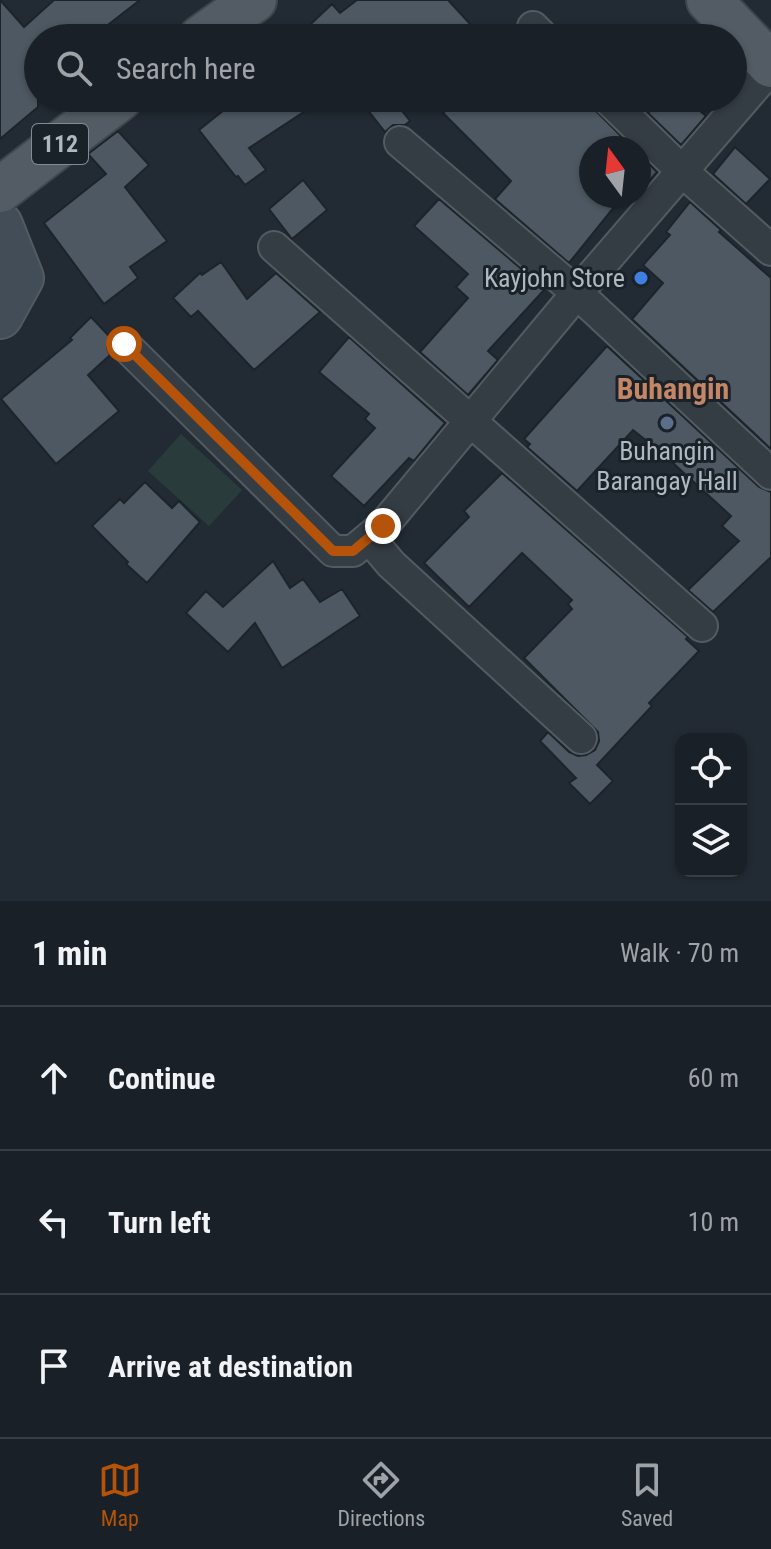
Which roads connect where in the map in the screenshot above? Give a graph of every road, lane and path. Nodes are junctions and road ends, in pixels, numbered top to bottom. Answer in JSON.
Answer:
{"nodes":[{"id":1,"x":254,"y":0,"type":"edge"},
{"id":2,"x":709,"y":0,"type":"edge"},
{"id":3,"x":221,"y":24,"type":"edge"},
{"id":4,"x":732,"y":24,"type":"edge"},
{"id":5,"x":747,"y":40,"type":"edge"},
{"id":6,"x":771,"y":66,"type":"edge"},
{"id":7,"x":747,"y":94,"type":"edge"},
{"id":8,"x":102,"y":112,"type":"edge"},
{"id":9,"x":621,"y":112,"type":"edge"},
{"id":10,"x":732,"y":112,"type":"edge"},
{"id":11,"x":400,"y":142,"type":"dead end"},
{"id":12,"x":682,"y":171,"type":"junction"},
{"id":13,"x":0,"y":190,"type":"edge"},
{"id":14,"x":0,"y":225,"type":"edge"},
{"id":15,"x":274,"y":247,"type":"dead end"},
{"id":16,"x":771,"y":250,"type":"edge"},
{"id":17,"x":577,"y":293,"type":"junction"},
{"id":18,"x":0,"y":316,"type":"edge"},
{"id":19,"x":124,"y":344,"type":"dead end"},
{"id":20,"x":472,"y":422,"type":"junction"},
{"id":21,"x":771,"y":474,"type":"edge"},
{"id":22,"x":370,"y":539,"type":"junction"},
{"id":23,"x":702,"y":626,"type":"dead end"},
{"id":24,"x":581,"y":738,"type":"dead end"}],
"edges":[{"from":1,"to":3,"type":"main road"},
{"from":2,"to":4,"type":"main road"},
{"from":5,"to":6,"type":"main road"},
{"from":6,"to":7,"type":"street"},
{"from":8,"to":13,"type":"main road","number":"112"},
{"from":9,"to":12,"type":"street"},
{"from":10,"to":12,"type":"street"},
{"from":11,"to":17,"type":"street"},
{"from":12,"to":16,"type":"street"},
{"from":12,"to":17,"type":"street"},
{"from":14,"to":18,"type":"street"},
{"from":15,"to":20,"type":"street"},
{"from":17,"to":20,"type":"street"},
{"from":17,"to":21,"type":"street"},
{"from":19,"to":22,"type":"street"},
{"from":20,"to":22,"type":"street"},
{"from":20,"to":23,"type":"street"},
{"from":22,"to":24,"type":"street"}]}
